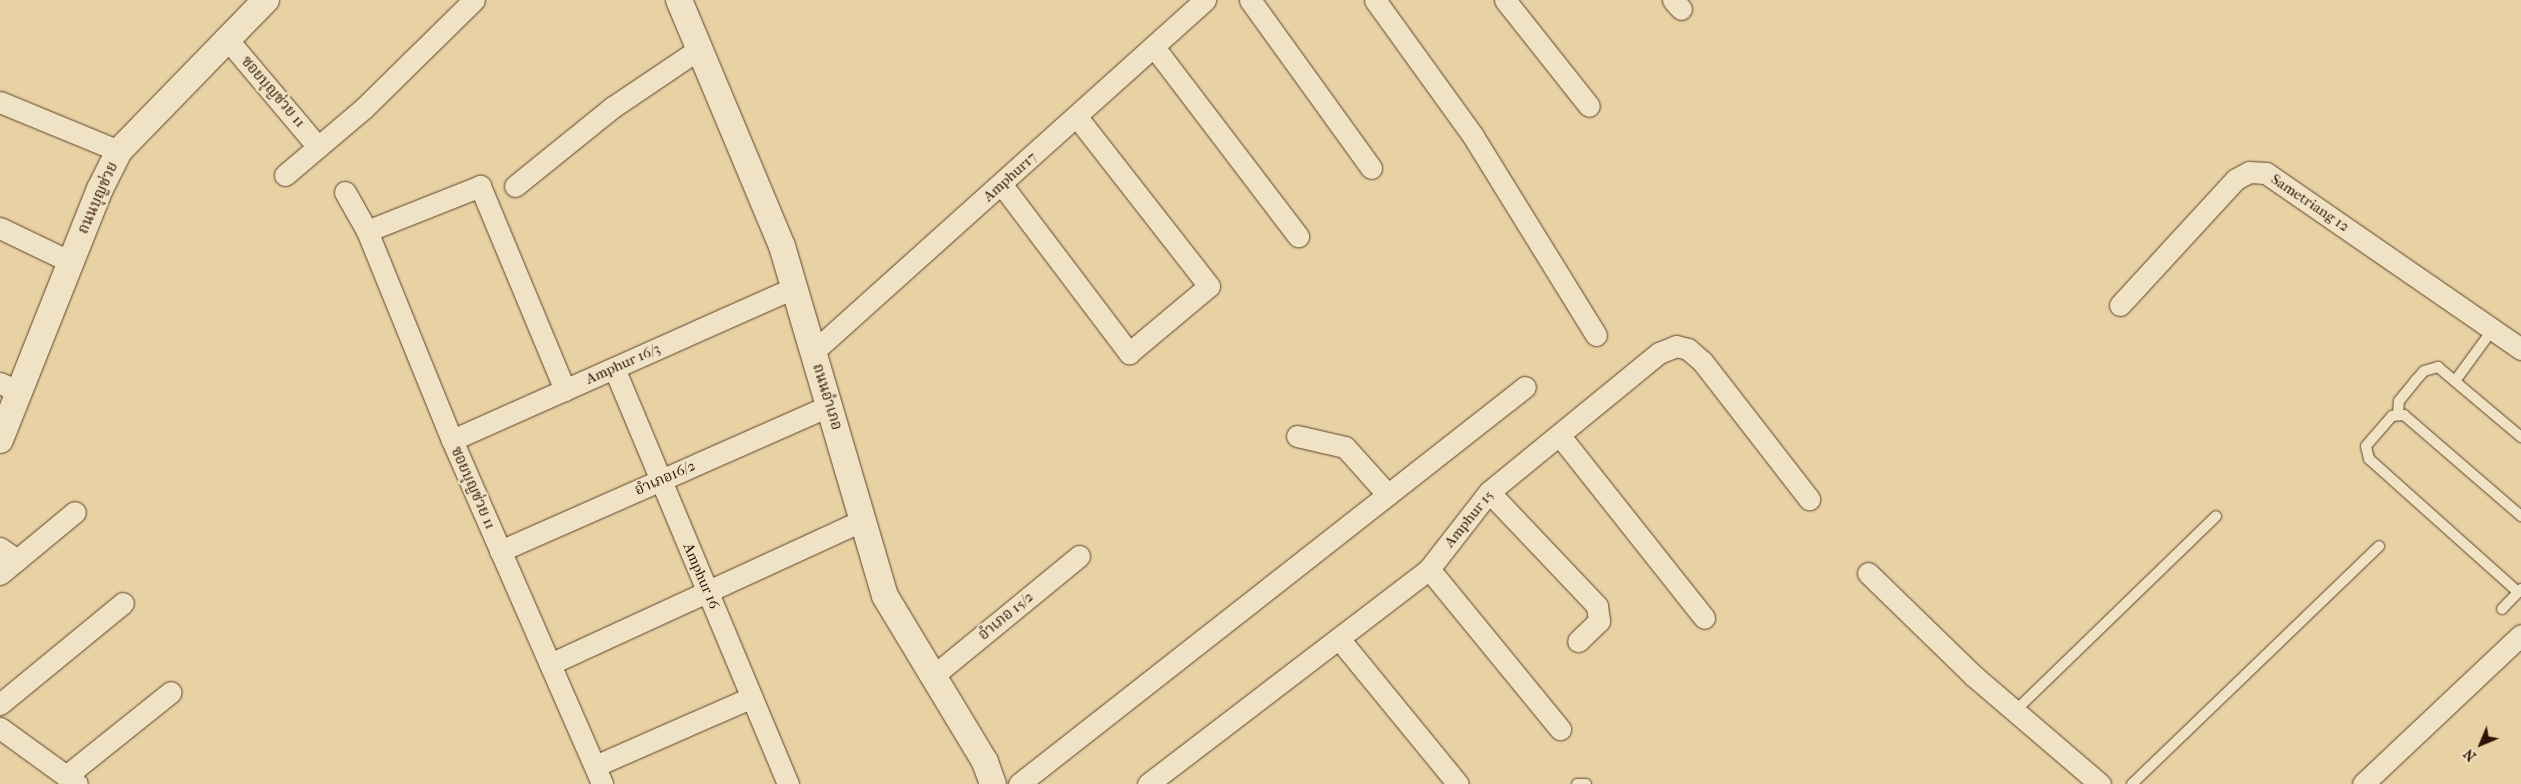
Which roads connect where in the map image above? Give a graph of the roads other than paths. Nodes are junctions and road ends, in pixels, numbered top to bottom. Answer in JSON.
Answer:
{"nodes":[{"id":1,"x":266,"y":0,"type":"edge"},
{"id":2,"x":474,"y":0,"type":"edge"},
{"id":3,"x":679,"y":0,"type":"edge"},
{"id":4,"x":1250,"y":0,"type":"edge"},
{"id":5,"x":1375,"y":0,"type":"edge"},
{"id":6,"x":1505,"y":0,"type":"edge"},
{"id":7,"x":1202,"y":1,"type":"edge"},
{"id":8,"x":227,"y":39,"type":"junction"},
{"id":9,"x":1154,"y":48,"type":"junction"},
{"id":10,"x":700,"y":49,"type":"junction"},
{"id":11,"x":0,"y":102,"type":"edge"},
{"id":12,"x":1589,"y":106,"type":"dead end"},
{"id":13,"x":1077,"y":117,"type":"junction"},
{"id":14,"x":318,"y":146,"type":"junction"},
{"id":15,"x":119,"y":151,"type":"junction"},
{"id":16,"x":1371,"y":168,"type":"dead end"},
{"id":17,"x":285,"y":175,"type":"dead end"},
{"id":18,"x":1002,"y":185,"type":"junction"},
{"id":19,"x":515,"y":186,"type":"dead end"},
{"id":20,"x":345,"y":192,"type":"dead end"},
{"id":21,"x":0,"y":228,"type":"edge"},
{"id":22,"x":366,"y":231,"type":"junction"},
{"id":23,"x":1298,"y":236,"type":"dead end"},
{"id":24,"x":71,"y":262,"type":"junction"},
{"id":25,"x":794,"y":288,"type":"junction"},
{"id":26,"x":2120,"y":305,"type":"dead end"},
{"id":27,"x":2494,"y":329,"type":"junction"},
{"id":28,"x":1596,"y":335,"type":"dead end"},
{"id":29,"x":2521,"y":348,"type":"edge"},
{"id":30,"x":813,"y":352,"type":"junction"},
{"id":31,"x":614,"y":368,"type":"junction"},
{"id":32,"x":2455,"y":381,"type":"junction"},
{"id":33,"x":1525,"y":387,"type":"dead end"},
{"id":34,"x":10,"y":388,"type":"edge"},
{"id":35,"x":565,"y":390,"type":"junction"},
{"id":36,"x":829,"y":406,"type":"junction"},
{"id":37,"x":2398,"y":414,"type":"junction"},
{"id":38,"x":1297,"y":436,"type":"dead end"},
{"id":39,"x":1560,"y":436,"type":"junction"},
{"id":40,"x":2521,"y":437,"type":"edge"},
{"id":41,"x":0,"y":440,"type":"edge"},
{"id":42,"x":452,"y":440,"type":"junction"},
{"id":43,"x":661,"y":480,"type":"junction"},
{"id":44,"x":1489,"y":492,"type":"junction"},
{"id":45,"x":1388,"y":495,"type":"junction"},
{"id":46,"x":1809,"y":500,"type":"dead end"},
{"id":47,"x":75,"y":512,"type":"dead end"},
{"id":48,"x":2216,"y":516,"type":"dead end"},
{"id":49,"x":2521,"y":516,"type":"edge"},
{"id":50,"x":863,"y":520,"type":"junction"},
{"id":51,"x":2379,"y":546,"type":"dead end"},
{"id":52,"x":0,"y":548,"type":"edge"},
{"id":53,"x":500,"y":551,"type":"junction"},
{"id":54,"x":1079,"y":556,"type":"dead end"},
{"id":55,"x":17,"y":560,"type":"junction"},
{"id":56,"x":1429,"y":569,"type":"junction"},
{"id":57,"x":1868,"y":573,"type":"dead end"},
{"id":58,"x":0,"y":574,"type":"edge"},
{"id":59,"x":2520,"y":591,"type":"edge"},
{"id":60,"x":708,"y":592,"type":"junction"},
{"id":61,"x":123,"y":603,"type":"dead end"},
{"id":62,"x":2502,"y":610,"type":"dead end"},
{"id":63,"x":1704,"y":618,"type":"dead end"},
{"id":64,"x":2521,"y":635,"type":"edge"},
{"id":65,"x":1340,"y":640,"type":"junction"},
{"id":66,"x":1578,"y":641,"type":"dead end"},
{"id":67,"x":550,"y":664,"type":"junction"},
{"id":68,"x":933,"y":676,"type":"junction"},
{"id":69,"x":171,"y":692,"type":"dead end"},
{"id":70,"x":752,"y":697,"type":"junction"},
{"id":71,"x":0,"y":704,"type":"edge"},
{"id":72,"x":2015,"y":711,"type":"junction"},
{"id":73,"x":0,"y":728,"type":"edge"},
{"id":74,"x":1560,"y":728,"type":"dead end"},
{"id":75,"x":599,"y":775,"type":"edge"},
{"id":76,"x":72,"y":780,"type":"edge"},
{"id":77,"x":788,"y":784,"type":"edge"},
{"id":78,"x":993,"y":784,"type":"edge"},
{"id":79,"x":1019,"y":784,"type":"edge"},
{"id":80,"x":1148,"y":784,"type":"edge"},
{"id":81,"x":1458,"y":784,"type":"edge"},
{"id":82,"x":1578,"y":784,"type":"edge"},
{"id":83,"x":1586,"y":784,"type":"edge"},
{"id":84,"x":2100,"y":784,"type":"edge"},
{"id":85,"x":2132,"y":784,"type":"edge"},
{"id":86,"x":2364,"y":784,"type":"edge"}],
"edges":[{"from":1,"to":8,"type":"street","name":"ถนนบุญช่วย"},
{"from":2,"to":14,"type":"street"},
{"from":3,"to":10,"type":"street","name":"ถนนอำเภอ"},
{"from":4,"to":16,"type":"street"},
{"from":5,"to":28,"type":"street"},
{"from":6,"to":12,"type":"street"},
{"from":7,"to":9,"type":"street","name":"Amphur17"},
{"from":8,"to":14,"type":"street","name":"ซอยบุญช่วย 11"},
{"from":8,"to":15,"type":"street","name":"ถนนบุญช่วย"},
{"from":9,"to":13,"type":"street","name":"Amphur17"},
{"from":9,"to":23,"type":"street"},
{"from":10,"to":19,"type":"street"},
{"from":10,"to":25,"type":"street","name":"ถนนอำเภอ"},
{"from":11,"to":15,"type":"street"},
{"from":13,"to":18,"type":"street","name":"Amphur17"},
{"from":13,"to":18,"type":"street"},
{"from":14,"to":17,"type":"street"},
{"from":15,"to":24,"type":"street","name":"ถนนบุญช่วย"},
{"from":18,"to":30,"type":"street","name":"Amphur17"},
{"from":20,"to":22,"type":"street","name":"ซอยบุญช่วย 11"},
{"from":21,"to":24,"type":"street"},
{"from":22,"to":35,"type":"street"},
{"from":22,"to":42,"type":"street","name":"ซอยบุญช่วย 11"},
{"from":24,"to":34,"type":"street","name":"ถนนบุญช่วย"},
{"from":25,"to":30,"type":"street","name":"ถนนอำเภอ"},
{"from":25,"to":31,"type":"street","name":"Amphur 16/3"},
{"from":26,"to":27,"type":"street","name":"Sametriang 12"},
{"from":27,"to":29,"type":"street","name":"Sametriang 12"},
{"from":27,"to":32,"type":"lane"},
{"from":30,"to":36,"type":"street","name":"ถนนอำเภอ"},
{"from":31,"to":35,"type":"street","name":"Amphur 16/3"},
{"from":31,"to":43,"type":"street","name":"Amphur 16"},
{"from":32,"to":37,"type":"lane"},
{"from":32,"to":40,"type":"lane"},
{"from":33,"to":45,"type":"street"},
{"from":34,"to":41,"type":"street","name":"ถนนบุญช่วย"},
{"from":35,"to":42,"type":"street","name":"Amphur 16/3"},
{"from":36,"to":43,"type":"street","name":"อำเภอ16/2"},
{"from":36,"to":50,"type":"street","name":"ถนนอำเภอ"},
{"from":37,"to":49,"type":"lane"},
{"from":37,"to":59,"type":"lane"},
{"from":38,"to":45,"type":"street"},
{"from":39,"to":44,"type":"street","name":"Amphur 15"},
{"from":39,"to":46,"type":"street","name":"Amphur 15"},
{"from":39,"to":63,"type":"street"},
{"from":42,"to":53,"type":"street","name":"ซอยบุญช่วย 11"},
{"from":43,"to":53,"type":"street","name":"อำเภอ16/2"},
{"from":43,"to":60,"type":"street","name":"Amphur 16"},
{"from":44,"to":56,"type":"street","name":"Amphur 15"},
{"from":44,"to":66,"type":"street"},
{"from":45,"to":79,"type":"street"},
{"from":47,"to":55,"type":"street"},
{"from":48,"to":72,"type":"lane"},
{"from":50,"to":60,"type":"street"},
{"from":50,"to":68,"type":"street","name":"ถนนอำเภอ"},
{"from":51,"to":85,"type":"lane"},
{"from":52,"to":55,"type":"street"},
{"from":53,"to":67,"type":"street","name":"ซอยบุญช่วย 11"},
{"from":54,"to":68,"type":"street","name":"อำเภอ 15/2"},
{"from":55,"to":58,"type":"street"},
{"from":56,"to":65,"type":"street","name":"Amphur 15"},
{"from":56,"to":74,"type":"street"},
{"from":57,"to":72,"type":"street"},
{"from":59,"to":62,"type":"lane"},
{"from":60,"to":67,"type":"street"},
{"from":60,"to":70,"type":"street","name":"Amphur 16"},
{"from":61,"to":71,"type":"street"},
{"from":64,"to":86,"type":"street"},
{"from":65,"to":80,"type":"street","name":"Amphur 15"},
{"from":65,"to":81,"type":"street"},
{"from":67,"to":75,"type":"street","name":"ซอยบุญช่วย 11"},
{"from":68,"to":78,"type":"street","name":"ถนนอำเภอ"},
{"from":69,"to":76,"type":"street"},
{"from":70,"to":75,"type":"street"},
{"from":70,"to":77,"type":"street","name":"Amphur 16"},
{"from":72,"to":84,"type":"street"},
{"from":73,"to":76,"type":"street"},
{"from":82,"to":83,"type":"lane"}]}
